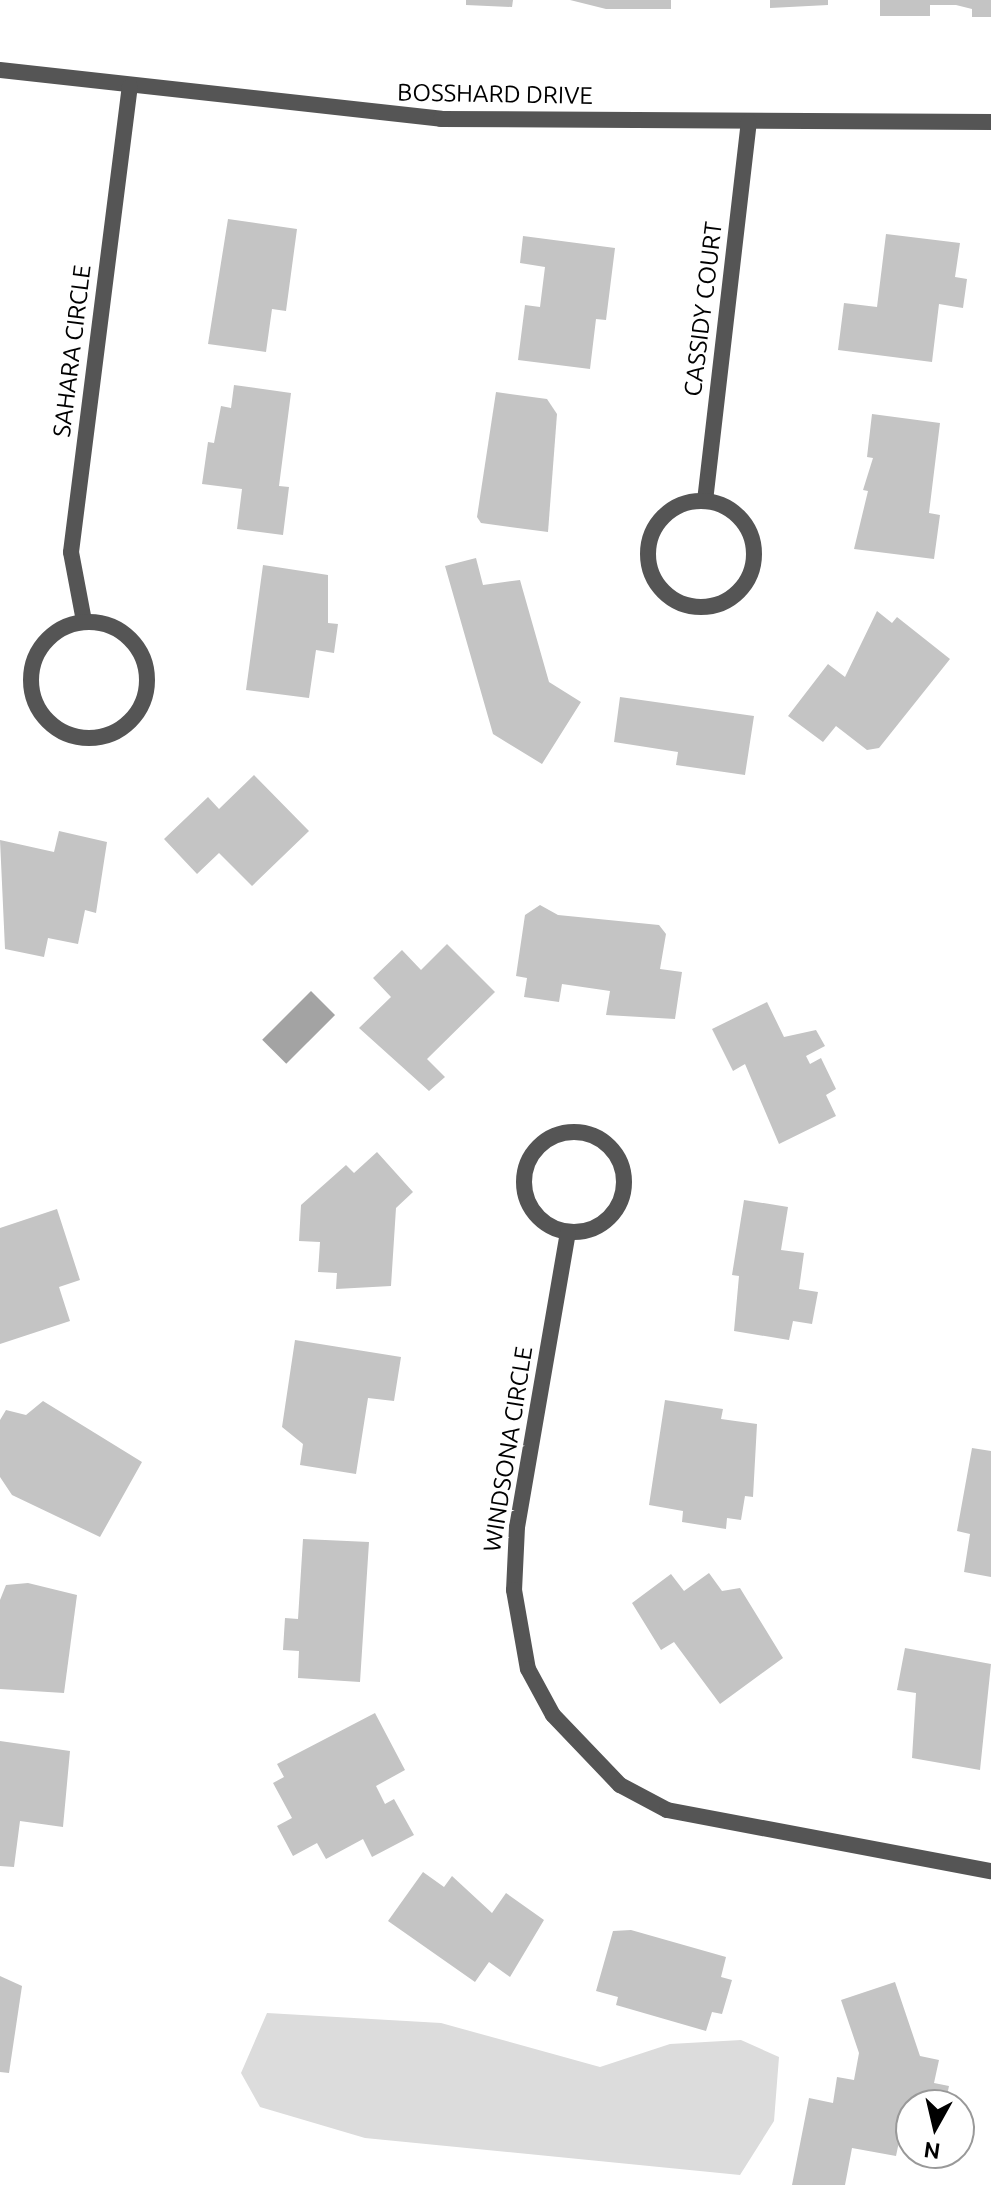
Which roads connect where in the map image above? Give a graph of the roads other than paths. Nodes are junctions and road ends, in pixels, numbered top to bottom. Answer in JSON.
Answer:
{"nodes":[{"id":1,"x":0,"y":70,"type":"edge"},
{"id":2,"x":130,"y":87,"type":"junction"},
{"id":3,"x":749,"y":122,"type":"junction"},
{"id":4,"x":991,"y":122,"type":"edge"},
{"id":5,"x":705,"y":501,"type":"junction"},
{"id":6,"x":84,"y":621,"type":"junction"},
{"id":7,"x":568,"y":1232,"type":"junction"},
{"id":8,"x":991,"y":1871,"type":"edge"}],
"edges":[{"from":1,"to":2,"type":"street","name":"BOSSHARD DRIVE"},
{"from":2,"to":3,"type":"street","name":"BOSSHARD DRIVE"},
{"from":2,"to":6,"type":"street","name":"SAHARA CIRCLE"},
{"from":3,"to":4,"type":"street","name":"BOSSHARD DRIVE"},
{"from":3,"to":5,"type":"street","name":"CASSIDY COURT"},
{"from":5,"to":5,"type":"street"},
{"from":6,"to":6,"type":"street"},
{"from":7,"to":7,"type":"street"},
{"from":7,"to":8,"type":"street","name":"WINDSONA CIRCLE"}]}
